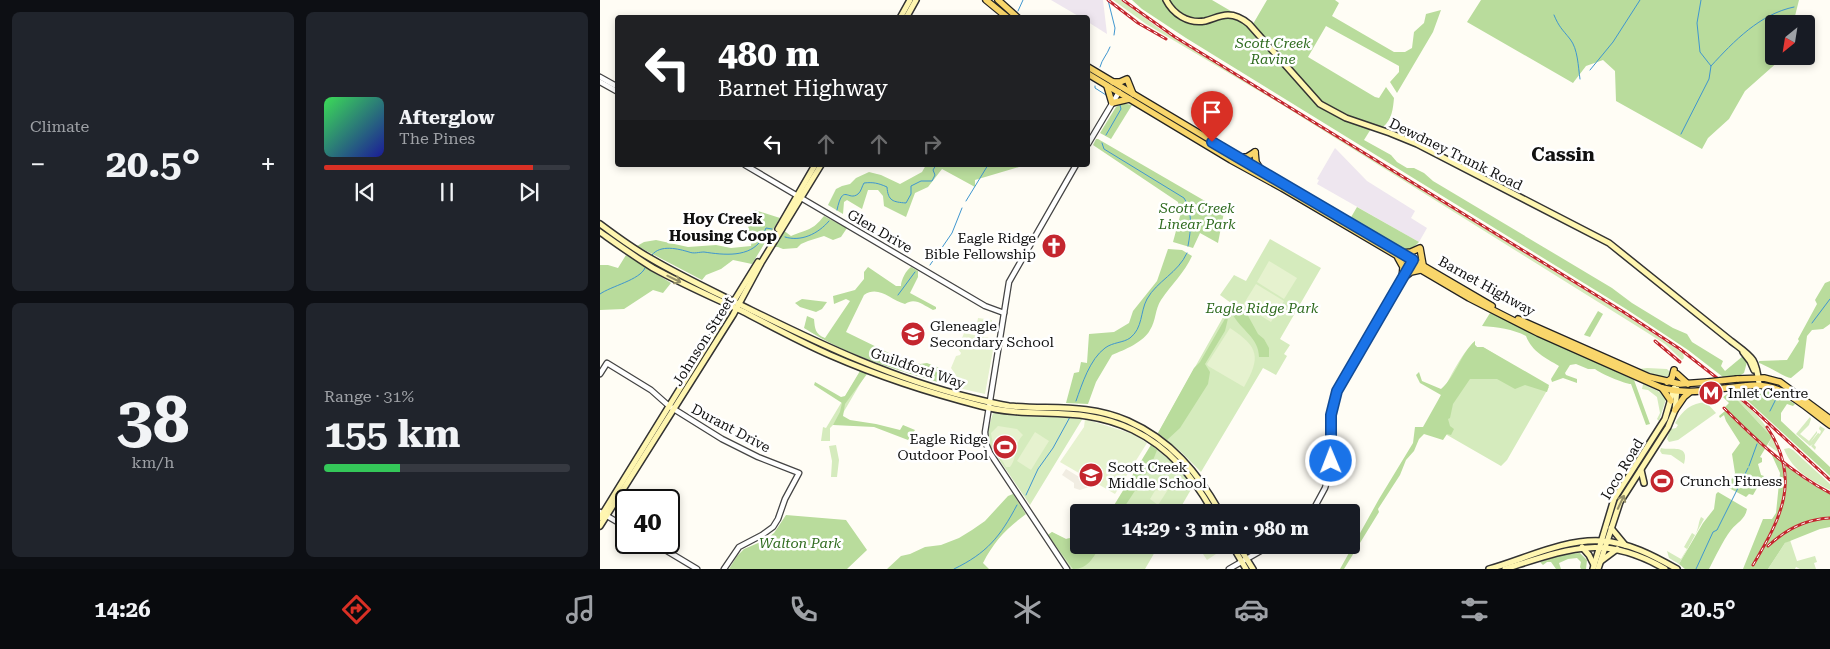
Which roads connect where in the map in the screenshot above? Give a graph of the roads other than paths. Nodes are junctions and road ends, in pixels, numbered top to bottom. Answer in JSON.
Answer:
{"nodes":[{"id":1,"x":910,"y":0,"type":"edge"},
{"id":2,"x":916,"y":0,"type":"edge"},
{"id":3,"x":986,"y":0,"type":"edge"},
{"id":4,"x":998,"y":0,"type":"edge"},
{"id":5,"x":1166,"y":0,"type":"edge"},
{"id":6,"x":902,"y":15,"type":"edge"},
{"id":7,"x":908,"y":15,"type":"edge"},
{"id":8,"x":1004,"y":15,"type":"edge"},
{"id":9,"x":1015,"y":15,"type":"edge"},
{"id":10,"x":1090,"y":69,"type":"edge"},
{"id":11,"x":1090,"y":75,"type":"edge"},
{"id":12,"x":600,"y":77,"type":"edge"},
{"id":13,"x":600,"y":82,"type":"edge"},
{"id":14,"x":1109,"y":84,"type":"junction"},
{"id":15,"x":615,"y":85,"type":"edge"},
{"id":16,"x":615,"y":90,"type":"edge"},
{"id":17,"x":1120,"y":90,"type":"junction"},
{"id":18,"x":1132,"y":98,"type":"junction"},
{"id":19,"x":1112,"y":103,"type":"junction"},
{"id":20,"x":1090,"y":141,"type":"edge"},
{"id":21,"x":1255,"y":152,"type":"junction"},
{"id":22,"x":1236,"y":156,"type":"junction"},
{"id":23,"x":1245,"y":165,"type":"junction"},
{"id":24,"x":749,"y":167,"type":"edge"},
{"id":25,"x":814,"y":167,"type":"edge"},
{"id":26,"x":820,"y":167,"type":"edge"},
{"id":27,"x":1075,"y":167,"type":"edge"},
{"id":28,"x":1262,"y":172,"type":"junction"},
{"id":29,"x":800,"y":197,"type":"junction"},
{"id":30,"x":600,"y":224,"type":"edge"},
{"id":31,"x":600,"y":232,"type":"edge"},
{"id":32,"x":1399,"y":255,"type":"junction"},
{"id":33,"x":1412,"y":262,"type":"junction"},
{"id":34,"x":1421,"y":268,"type":"junction"},
{"id":35,"x":1402,"y":279,"type":"junction"},
{"id":36,"x":735,"y":305,"type":"junction"},
{"id":37,"x":1004,"y":313,"type":"junction"},
{"id":38,"x":600,"y":374,"type":"edge"},
{"id":39,"x":1757,"y":377,"type":"junction"},
{"id":40,"x":1667,"y":382,"type":"junction"},
{"id":41,"x":1651,"y":383,"type":"junction"},
{"id":42,"x":1710,"y":383,"type":"junction"},
{"id":43,"x":1688,"y":384,"type":"junction"},
{"id":44,"x":1758,"y":384,"type":"junction"},
{"id":45,"x":1676,"y":387,"type":"junction"},
{"id":46,"x":1662,"y":388,"type":"junction"},
{"id":47,"x":1690,"y":392,"type":"junction"},
{"id":48,"x":1671,"y":401,"type":"junction"},
{"id":49,"x":989,"y":405,"type":"junction"},
{"id":50,"x":671,"y":408,"type":"junction"},
{"id":51,"x":1675,"y":410,"type":"junction"},
{"id":52,"x":1830,"y":419,"type":"edge"},
{"id":53,"x":1830,"y":425,"type":"edge"},
{"id":54,"x":1641,"y":470,"type":"junction"},
{"id":55,"x":1644,"y":483,"type":"dead end"},
{"id":56,"x":1208,"y":504,"type":"edge"},
{"id":57,"x":1215,"y":504,"type":"edge"},
{"id":58,"x":1316,"y":504,"type":"edge"},
{"id":59,"x":603,"y":515,"type":"edge"},
{"id":60,"x":615,"y":521,"type":"edge"},
{"id":61,"x":600,"y":526,"type":"edge"},
{"id":62,"x":1611,"y":528,"type":"junction"},
{"id":63,"x":1603,"y":544,"type":"junction"},
{"id":64,"x":1625,"y":545,"type":"junction"},
{"id":65,"x":1582,"y":548,"type":"junction"},
{"id":66,"x":1617,"y":549,"type":"junction"},
{"id":67,"x":672,"y":554,"type":"edge"},
{"id":68,"x":1239,"y":554,"type":"edge"},
{"id":69,"x":1242,"y":554,"type":"edge"},
{"id":70,"x":1255,"y":554,"type":"edge"},
{"id":71,"x":1244,"y":560,"type":"junction"},
{"id":72,"x":1601,"y":561,"type":"junction"},
{"id":73,"x":1595,"y":568,"type":"edge"},
{"id":74,"x":698,"y":569,"type":"edge"},
{"id":75,"x":724,"y":569,"type":"edge"},
{"id":76,"x":1067,"y":569,"type":"edge"},
{"id":77,"x":1229,"y":569,"type":"edge"},
{"id":78,"x":1246,"y":569,"type":"edge"},
{"id":79,"x":1253,"y":569,"type":"edge"},
{"id":80,"x":1489,"y":569,"type":"edge"},
{"id":81,"x":1505,"y":569,"type":"edge"},
{"id":82,"x":1665,"y":569,"type":"edge"},
{"id":83,"x":1677,"y":569,"type":"edge"}],
"edges":[{"from":1,"to":6,"type":"main road"},
{"from":2,"to":7,"type":"main road"},
{"from":3,"to":8,"type":"main road"},
{"from":4,"to":9,"type":"main road"},
{"from":5,"to":39,"type":"main road","name":"Dewdney Trunk Road"},
{"from":10,"to":14,"type":"main road","name":"Barnet Highway"},
{"from":11,"to":14,"type":"main road","name":"Barnet Highway"},
{"from":12,"to":15,"type":"street"},
{"from":13,"to":16,"type":"street"},
{"from":14,"to":17,"type":"main road","name":"Barnet Highway"},
{"from":14,"to":18,"type":"main road"},
{"from":14,"to":19,"type":"main road"},
{"from":17,"to":18,"type":"main road","name":"Barnet Highway"},
{"from":17,"to":19,"type":"street"},
{"from":18,"to":19,"type":"main road"},
{"from":18,"to":22,"type":"main road","name":"Barnet Highway"},
{"from":18,"to":23,"type":"main road","name":"Barnet Highway"},
{"from":19,"to":20,"type":"street"},
{"from":21,"to":22,"type":"main road"},
{"from":21,"to":23,"type":"main road"},
{"from":21,"to":28,"type":"main road"},
{"from":22,"to":23,"type":"main road","name":"Barnet Highway"},
{"from":23,"to":28,"type":"main road","name":"Barnet Highway"},
{"from":23,"to":32,"type":"main road","name":"Barnet Highway"},
{"from":24,"to":29,"type":"street","name":"Glen Drive"},
{"from":25,"to":29,"type":"main road","name":"Johnson Street"},
{"from":26,"to":29,"type":"main road","name":"Johnson Street"},
{"from":27,"to":37,"type":"street"},
{"from":28,"to":32,"type":"main road","name":"Barnet Highway"},
{"from":29,"to":36,"type":"main road","name":"Johnson Street"},
{"from":29,"to":37,"type":"street","name":"Glen Drive"},
{"from":30,"to":36,"type":"main road","name":"Guildford Way"},
{"from":31,"to":36,"type":"main road","name":"Guildford Way","one_way":true},
{"from":32,"to":33,"type":"main road","name":"Barnet Highway"},
{"from":32,"to":34,"type":"main road"},
{"from":32,"to":35,"type":"main road"},
{"from":33,"to":34,"type":"main road","name":"Barnet Highway"},
{"from":33,"to":35,"type":"street"},
{"from":34,"to":35,"type":"main road"},
{"from":34,"to":40,"type":"main road","name":"Barnet Highway"},
{"from":34,"to":41,"type":"main road","name":"Barnet Highway"},
{"from":35,"to":58,"type":"street"},
{"from":36,"to":49,"type":"main road","name":"Guildford Way"},
{"from":36,"to":50,"type":"main road","name":"Johnson Street"},
{"from":37,"to":49,"type":"street"},
{"from":38,"to":50,"type":"street","name":"Durant Drive"},
{"from":39,"to":42,"type":"main road","bridge":true},
{"from":39,"to":44,"type":"main road","name":"Dewdney Trunk Road"},
{"from":39,"to":52,"type":"main road"},
{"from":40,"to":43,"type":"main road"},
{"from":40,"to":45,"type":"main road","name":"Barnet Highway"},
{"from":41,"to":45,"type":"main road"},
{"from":41,"to":46,"type":"main road","name":"Barnet Highway"},
{"from":42,"to":43,"type":"main road"},
{"from":42,"to":45,"type":"main road"},
{"from":43,"to":45,"type":"main road"},
{"from":44,"to":47,"type":"main road","bridge":true},
{"from":44,"to":53,"type":"main road"},
{"from":45,"to":46,"type":"main road","name":"Barnet Highway"},
{"from":45,"to":47,"type":"main road"},
{"from":45,"to":48,"type":"main road","name":"Ioco Road"},
{"from":45,"to":51,"type":"main road","name":"Ioco Road"},
{"from":46,"to":48,"type":"main road"},
{"from":47,"to":51,"type":"main road"},
{"from":48,"to":63,"type":"main road","name":"Ioco Road"},
{"from":49,"to":56,"type":"main road","name":"Guildford Way"},
{"from":49,"to":57,"type":"main road","name":"Guildford Way"},
{"from":49,"to":76,"type":"street"},
{"from":50,"to":59,"type":"main road","name":"Johnson Street"},
{"from":50,"to":75,"type":"street","name":"Durant Drive"},
{"from":51,"to":54,"type":"main road","name":"Ioco Road"},
{"from":54,"to":55,"type":"main road"},
{"from":62,"to":54,"type":"main road","name":"Ioco Road","one_way":true},
{"from":59,"to":60,"type":"street"},
{"from":59,"to":61,"type":"main road","name":"Johnson Street"},
{"from":62,"to":63,"type":"main road","name":"Ioco Road"},
{"from":62,"to":64,"type":"main road"},
{"from":63,"to":64,"type":"main road"},
{"from":63,"to":65,"type":"main road"},
{"from":63,"to":66,"type":"main road"},
{"from":63,"to":72,"type":"main road","name":"Ioco Road"},
{"from":63,"to":73,"type":"main road","name":"Ioco Road"},
{"from":63,"to":80,"type":"main road"},
{"from":64,"to":83,"type":"main road"},
{"from":65,"to":73,"type":"main road"},
{"from":65,"to":81,"type":"main road"},
{"from":66,"to":72,"type":"main road"},
{"from":66,"to":82,"type":"main road"},
{"from":67,"to":74,"type":"street"},
{"from":68,"to":71,"type":"main road"},
{"from":69,"to":71,"type":"main road"},
{"from":70,"to":71,"type":"street"},
{"from":71,"to":77,"type":"street"},
{"from":71,"to":78,"type":"main road"},
{"from":71,"to":79,"type":"main road"},
{"from":72,"to":73,"type":"main road","name":"Ioco Road"}]}
